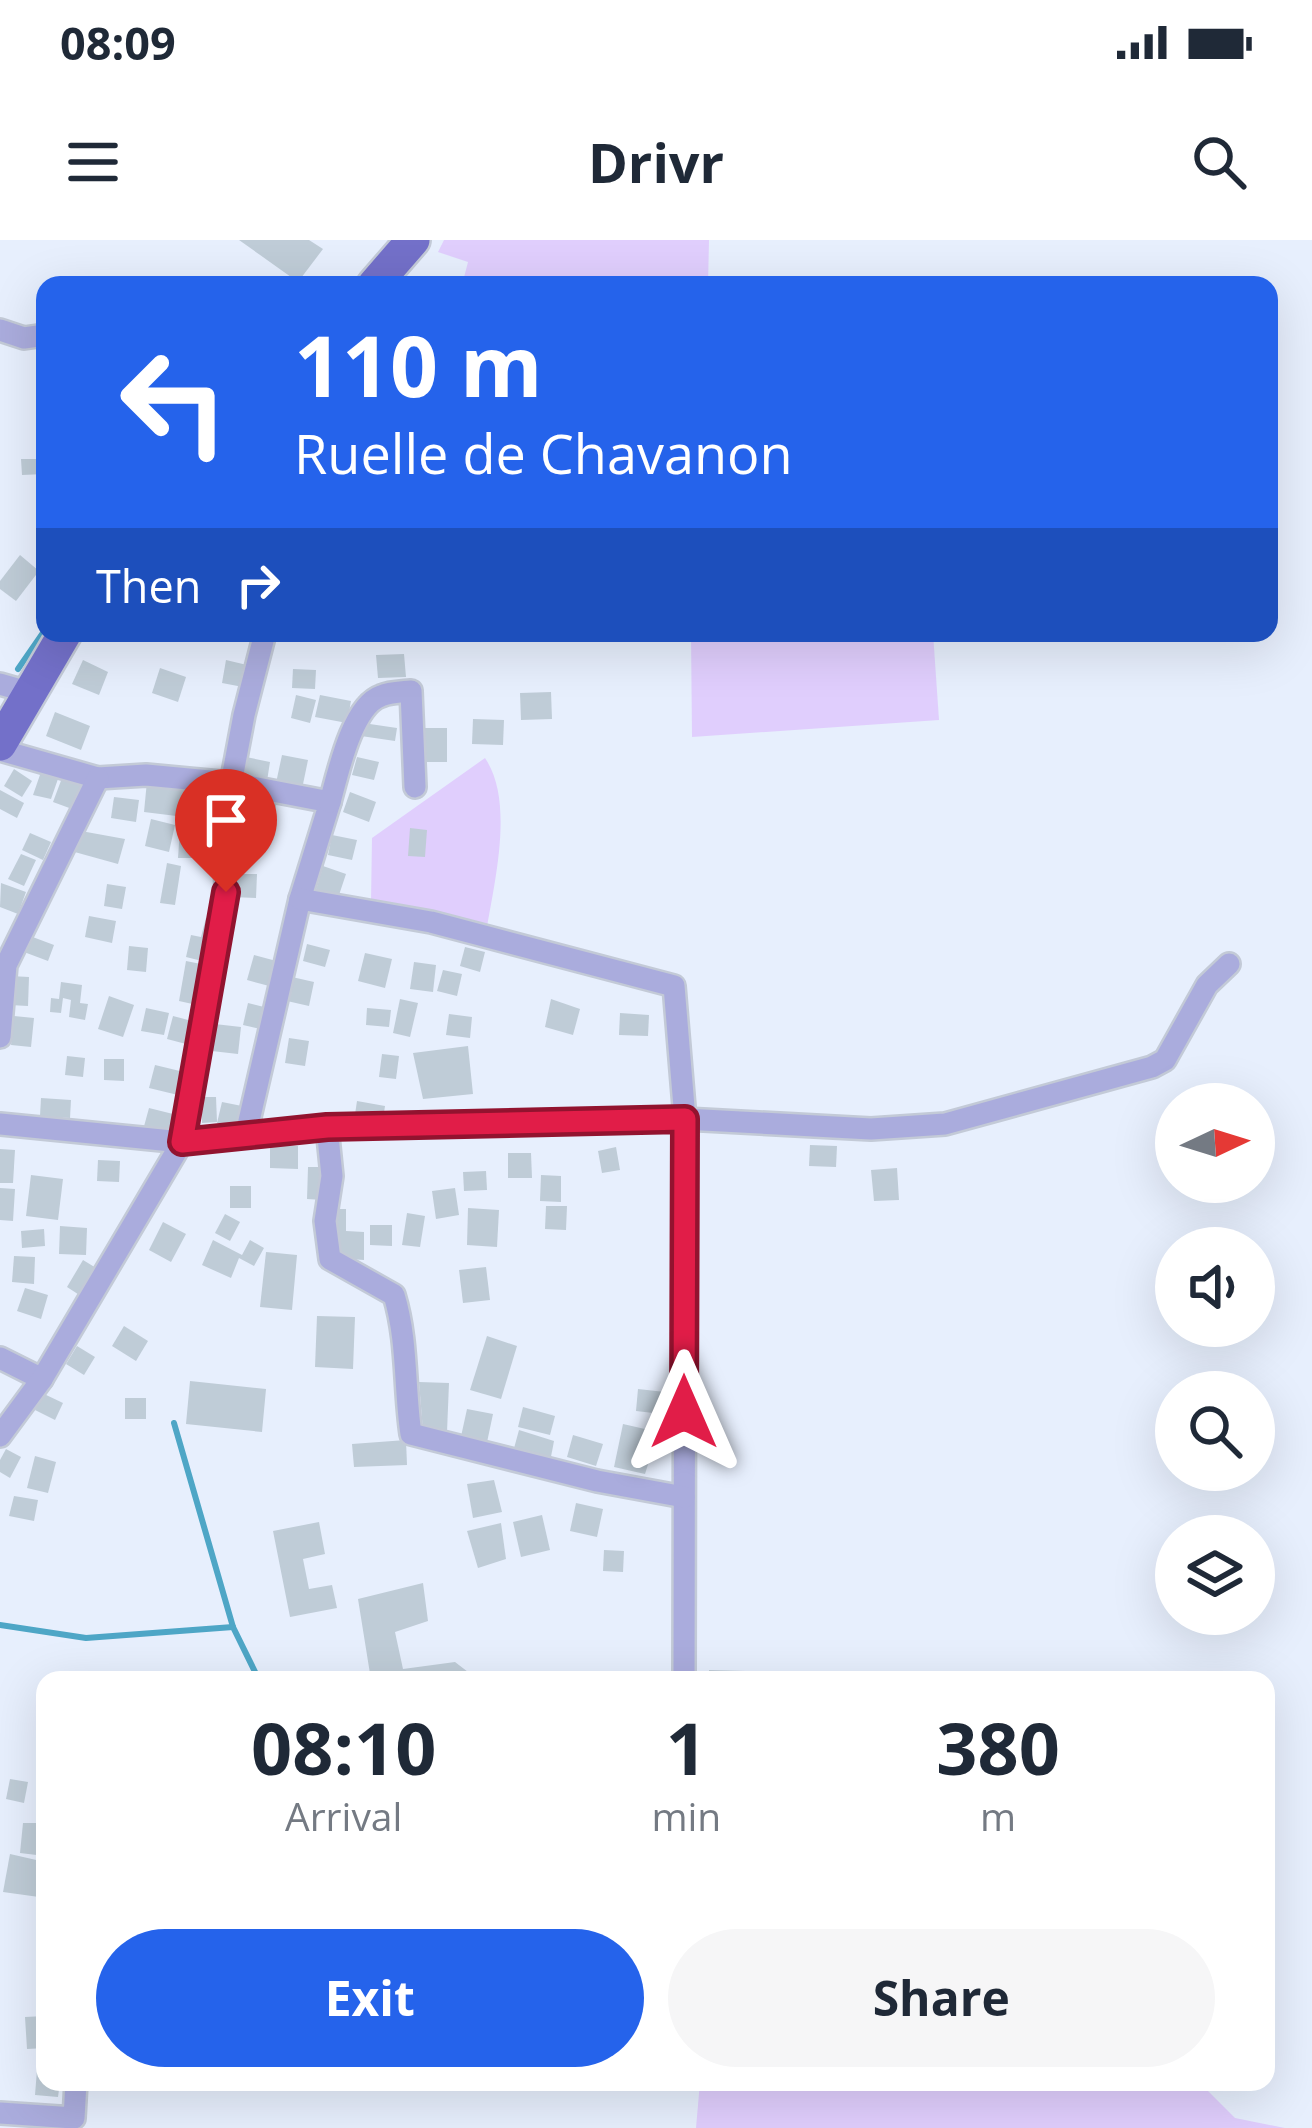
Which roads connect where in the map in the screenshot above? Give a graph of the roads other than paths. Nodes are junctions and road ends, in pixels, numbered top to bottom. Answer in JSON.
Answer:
{"nodes":[{"id":1,"x":413,"y":240,"type":"edge"},
{"id":2,"x":382,"y":276,"type":"edge"},
{"id":3,"x":0,"y":330,"type":"edge"},
{"id":4,"x":36,"y":336,"type":"edge"},
{"id":5,"x":57,"y":642,"type":"edge"},
{"id":6,"x":263,"y":642,"type":"edge"},
{"id":7,"x":14,"y":688,"type":"edge"},
{"id":8,"x":0,"y":747,"type":"edge"},
{"id":9,"x":98,"y":778,"type":"junction"},
{"id":10,"x":231,"y":783,"type":"junction"},
{"id":11,"x":415,"y":787,"type":"dead end"},
{"id":12,"x":330,"y":802,"type":"junction"},
{"id":13,"x":300,"y":899,"type":"junction"},
{"id":14,"x":1229,"y":964,"type":"dead end"},
{"id":15,"x":0,"y":1037,"type":"edge"},
{"id":16,"x":685,"y":1119,"type":"junction"},
{"id":17,"x":0,"y":1124,"type":"edge"},
{"id":18,"x":327,"y":1127,"type":"junction"},
{"id":19,"x":246,"y":1134,"type":"junction"},
{"id":20,"x":182,"y":1142,"type":"junction"},
{"id":21,"x":0,"y":1358,"type":"edge"},
{"id":22,"x":43,"y":1379,"type":"junction"},
{"id":23,"x":0,"y":1436,"type":"edge"},
{"id":24,"x":685,"y":1497,"type":"junction"},
{"id":25,"x":684,"y":1671,"type":"edge"},
{"id":26,"x":76,"y":2091,"type":"edge"},
{"id":27,"x":0,"y":2113,"type":"edge"}],
"edges":[{"from":1,"to":2,"type":"main road"},
{"from":3,"to":4,"type":"street"},
{"from":5,"to":7,"type":"main road"},
{"from":6,"to":10,"type":"street"},
{"from":7,"to":8,"type":"main road"},
{"from":8,"to":9,"type":"street"},
{"from":9,"to":10,"type":"street"},
{"from":9,"to":15,"type":"street"},
{"from":10,"to":12,"type":"street"},
{"from":10,"to":20,"type":"street"},
{"from":11,"to":12,"type":"street"},
{"from":12,"to":13,"type":"street"},
{"from":13,"to":16,"type":"street"},
{"from":13,"to":19,"type":"street"},
{"from":14,"to":16,"type":"street"},
{"from":16,"to":18,"type":"street"},
{"from":16,"to":24,"type":"street"},
{"from":17,"to":20,"type":"street"},
{"from":18,"to":19,"type":"street"},
{"from":18,"to":24,"type":"street"},
{"from":19,"to":20,"type":"street"},
{"from":20,"to":22,"type":"street"},
{"from":21,"to":22,"type":"street"},
{"from":22,"to":23,"type":"street"},
{"from":24,"to":25,"type":"street"},
{"from":26,"to":27,"type":"street"}]}
